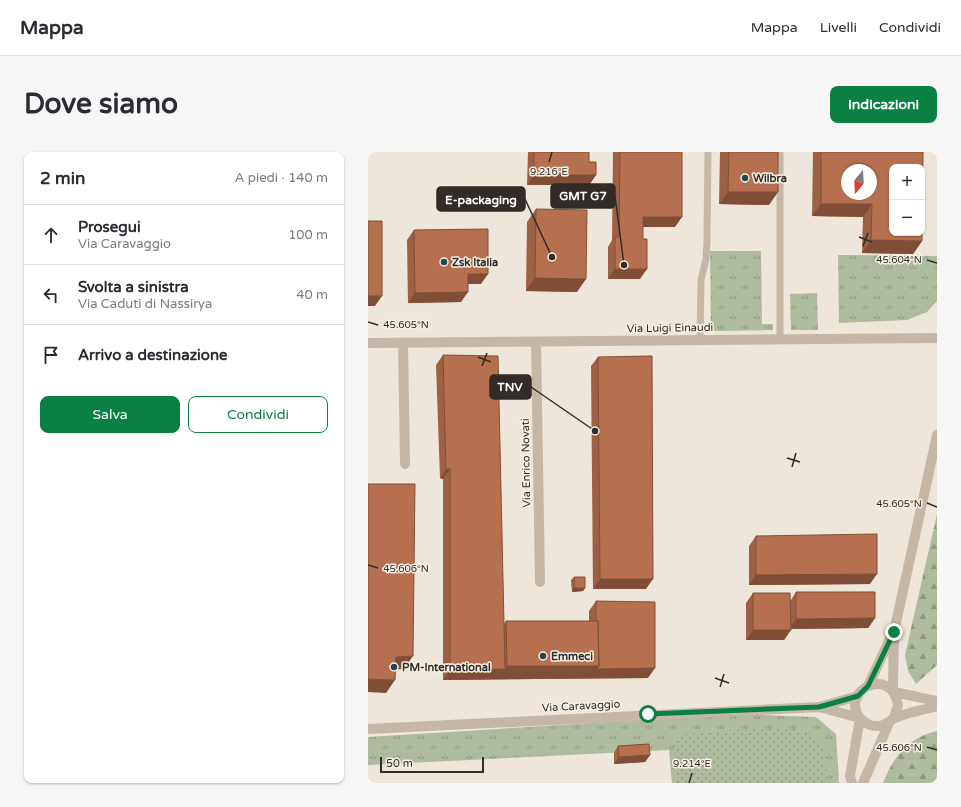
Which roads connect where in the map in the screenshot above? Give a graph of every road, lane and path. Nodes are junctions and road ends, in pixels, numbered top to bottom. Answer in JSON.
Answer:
{"nodes":[{"id":1,"x":708,"y":152,"type":"edge"},
{"id":2,"x":780,"y":152,"type":"edge"},
{"id":3,"x":780,"y":338,"type":"junction"},
{"id":4,"x":937,"y":338,"type":"edge"},
{"id":5,"x":700,"y":340,"type":"junction"},
{"id":6,"x":368,"y":343,"type":"edge"},
{"id":7,"x":403,"y":343,"type":"junction"},
{"id":8,"x":536,"y":343,"type":"junction"},
{"id":9,"x":937,"y":436,"type":"edge"},
{"id":10,"x":405,"y":464,"type":"dead end"},
{"id":11,"x":540,"y":582,"type":"dead end"},
{"id":12,"x":894,"y":632,"type":"junction"},
{"id":13,"x":868,"y":686,"type":"junction"},
{"id":14,"x":893,"y":691,"type":"junction"},
{"id":15,"x":858,"y":696,"type":"junction"},
{"id":16,"x":937,"y":701,"type":"edge"},
{"id":17,"x":937,"y":706,"type":"edge"},
{"id":18,"x":819,"y":707,"type":"junction"},
{"id":19,"x":860,"y":718,"type":"junction"},
{"id":20,"x":892,"y":720,"type":"junction"},
{"id":21,"x":368,"y":729,"type":"edge"},
{"id":22,"x":852,"y":783,"type":"edge"},
{"id":23,"x":863,"y":783,"type":"edge"}],
"edges":[{"from":1,"to":5,"type":"lane"},
{"from":2,"to":3,"type":"lane"},
{"from":3,"to":4,"type":"street","name":"Via Luigi Einaudi"},
{"from":3,"to":5,"type":"street","name":"Via Luigi Einaudi"},
{"from":5,"to":8,"type":"street","name":"Via Luigi Einaudi"},
{"from":6,"to":7,"type":"street","name":"Via Luigi Einaudi"},
{"from":7,"to":8,"type":"street","name":"Via Luigi Einaudi"},
{"from":7,"to":10,"type":"street"},
{"from":8,"to":11,"type":"street","name":"Via Enrico Novati"},
{"from":9,"to":12,"type":"street"},
{"from":12,"to":13,"type":"street"},
{"from":12,"to":14,"type":"street"},
{"from":13,"to":14,"type":"street"},
{"from":13,"to":15,"type":"street"},
{"from":14,"to":16,"type":"street"},
{"from":14,"to":20,"type":"street"},
{"from":15,"to":18,"type":"street","name":"Via Caravaggio"},
{"from":15,"to":19,"type":"street"},
{"from":17,"to":20,"type":"street"},
{"from":18,"to":19,"type":"street","name":"Via Caravaggio"},
{"from":18,"to":21,"type":"street","name":"Via Caravaggio"},
{"from":19,"to":20,"type":"street"},
{"from":19,"to":22,"type":"street"},
{"from":20,"to":23,"type":"street"}]}
